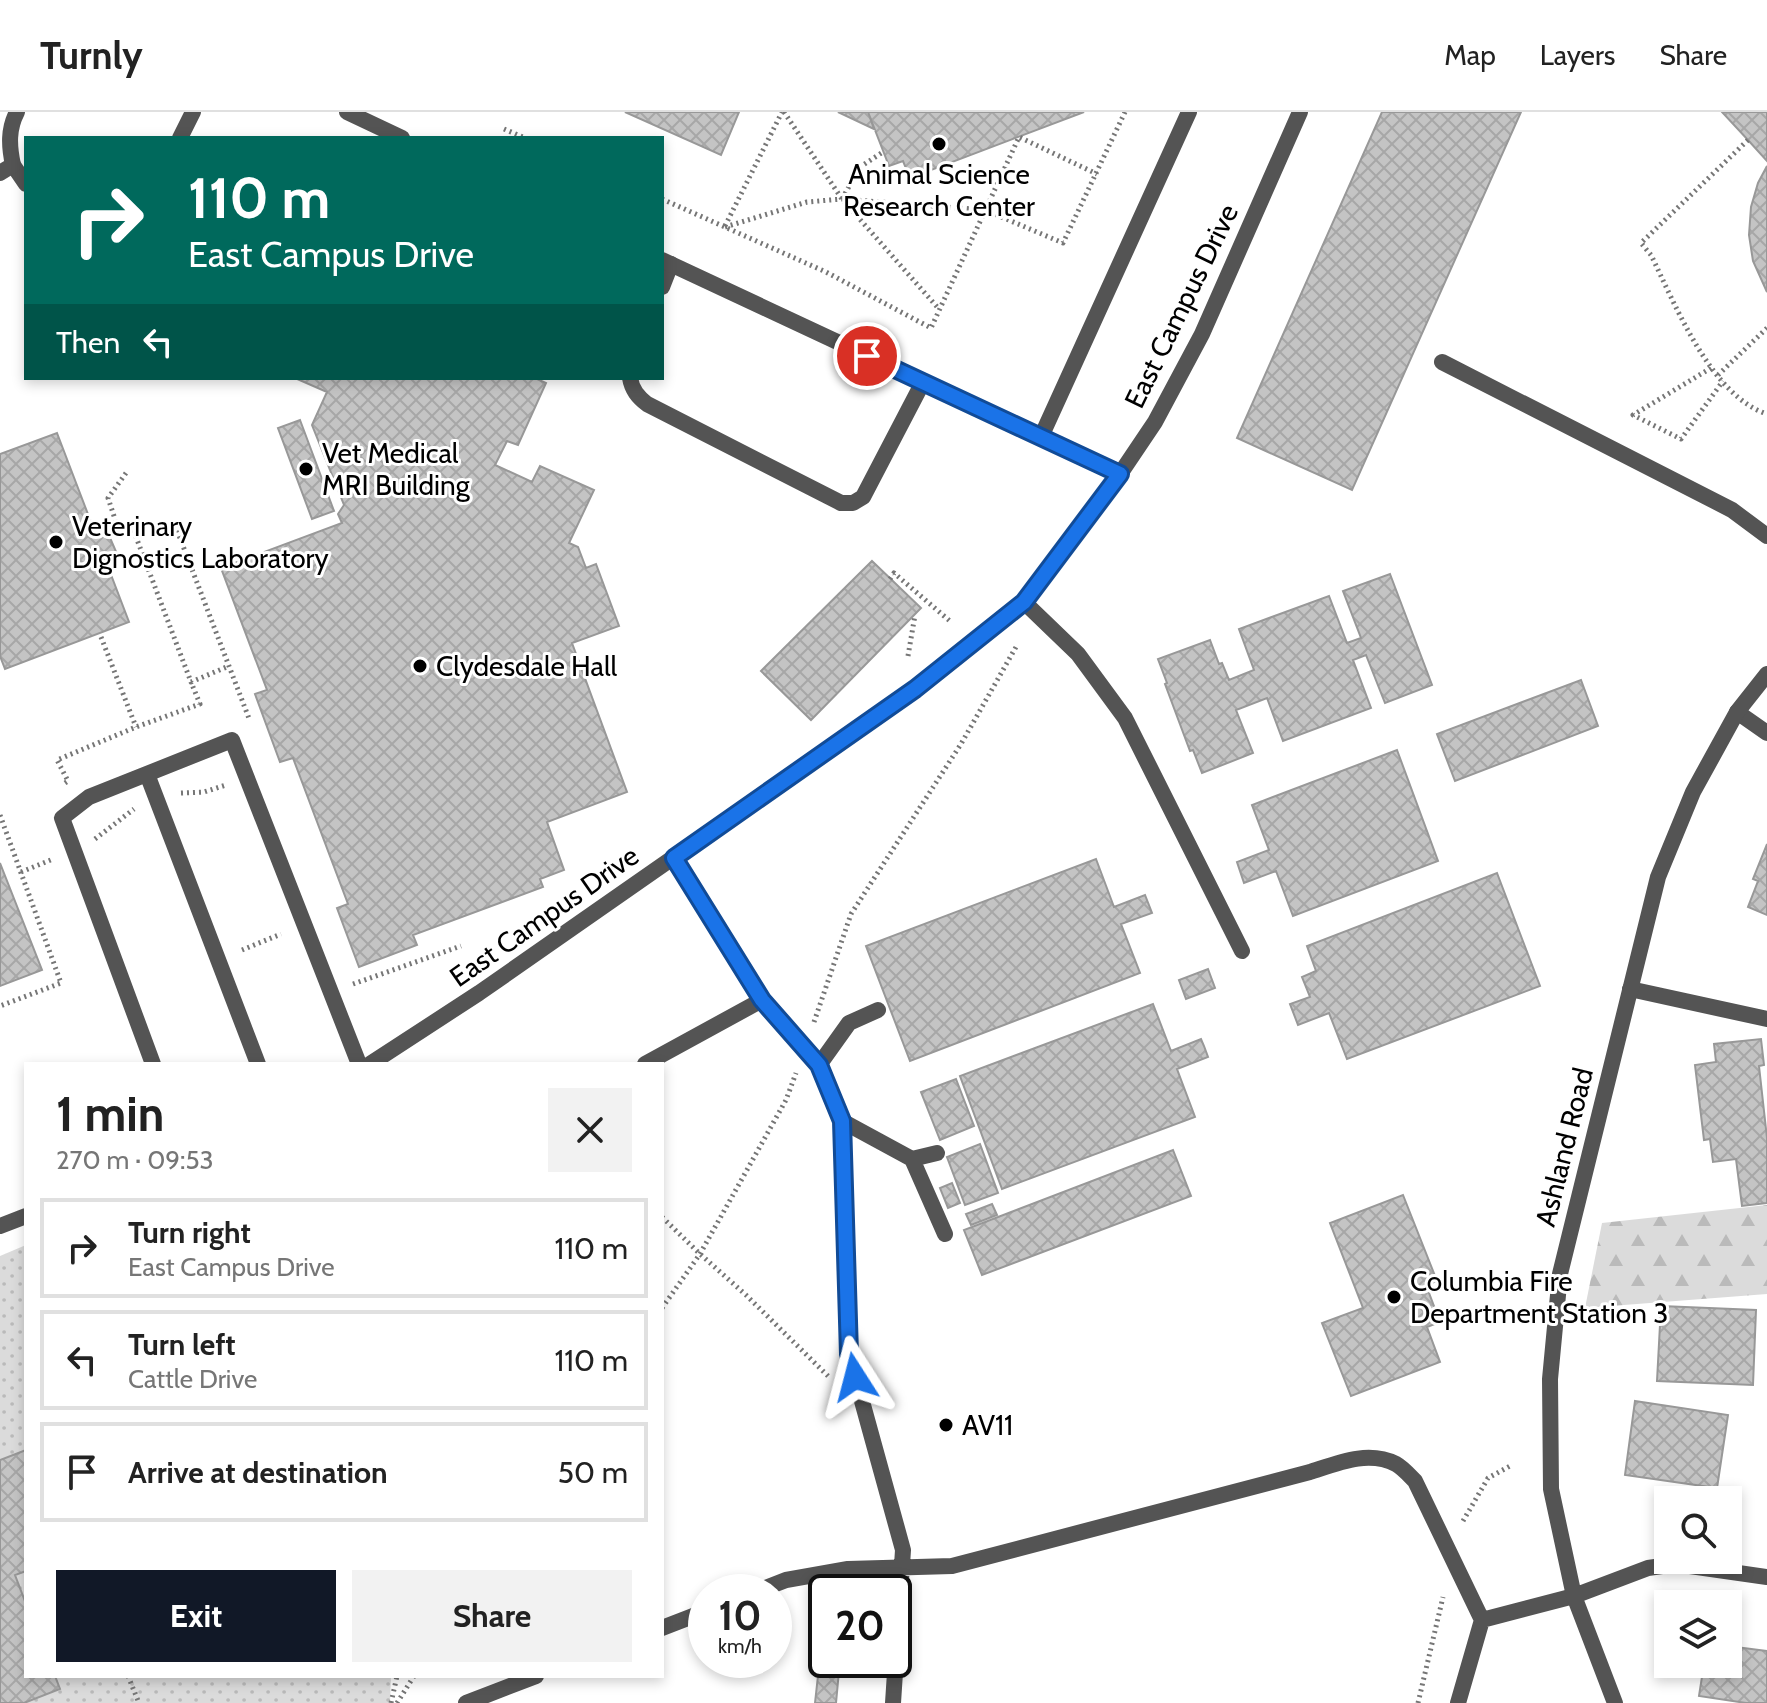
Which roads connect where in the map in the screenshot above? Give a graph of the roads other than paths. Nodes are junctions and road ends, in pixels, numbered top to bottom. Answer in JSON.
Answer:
{"nodes":[{"id":1,"x":17,"y":112,"type":"edge"},
{"id":2,"x":193,"y":112,"type":"edge"},
{"id":3,"x":347,"y":112,"type":"edge"},
{"id":4,"x":1189,"y":112,"type":"edge"},
{"id":5,"x":1300,"y":112,"type":"edge"},
{"id":6,"x":181,"y":136,"type":"edge"},
{"id":7,"x":398,"y":136,"type":"edge"},
{"id":8,"x":7,"y":169,"type":"edge"},
{"id":9,"x":24,"y":182,"type":"edge"},
{"id":10,"x":667,"y":262,"type":"edge"},
{"id":11,"x":1442,"y":362,"type":"dead end"},
{"id":12,"x":631,"y":380,"type":"edge"},
{"id":13,"x":923,"y":382,"type":"junction"},
{"id":14,"x":1041,"y":437,"type":"junction"},
{"id":15,"x":1120,"y":474,"type":"junction"},
{"id":16,"x":1767,"y":536,"type":"edge"},
{"id":17,"x":1024,"y":602,"type":"junction"},
{"id":18,"x":1767,"y":674,"type":"edge"},
{"id":19,"x":1737,"y":712,"type":"junction"},
{"id":20,"x":1767,"y":733,"type":"edge"},
{"id":21,"x":147,"y":774,"type":"junction"},
{"id":22,"x":674,"y":858,"type":"junction"},
{"id":23,"x":1242,"y":951,"type":"dead end"},
{"id":24,"x":1630,"y":989,"type":"junction"},
{"id":25,"x":762,"y":1000,"type":"junction"},
{"id":26,"x":878,"y":1010,"type":"dead end"},
{"id":27,"x":1767,"y":1019,"type":"edge"},
{"id":28,"x":152,"y":1062,"type":"edge"},
{"id":29,"x":257,"y":1062,"type":"edge"},
{"id":30,"x":358,"y":1062,"type":"edge"},
{"id":31,"x":373,"y":1062,"type":"edge"},
{"id":32,"x":649,"y":1062,"type":"edge"},
{"id":33,"x":819,"y":1065,"type":"junction"},
{"id":34,"x":842,"y":1121,"type":"junction"},
{"id":35,"x":937,"y":1153,"type":"dead end"},
{"id":36,"x":912,"y":1159,"type":"junction"},
{"id":37,"x":24,"y":1217,"type":"edge"},
{"id":38,"x":0,"y":1226,"type":"edge"},
{"id":39,"x":945,"y":1234,"type":"dead end"},
{"id":40,"x":903,"y":1567,"type":"junction"},
{"id":41,"x":1767,"y":1577,"type":"edge"},
{"id":42,"x":792,"y":1579,"type":"edge"},
{"id":43,"x":1574,"y":1596,"type":"junction"},
{"id":44,"x":688,"y":1618,"type":"edge"},
{"id":45,"x":1482,"y":1620,"type":"junction"},
{"id":46,"x":664,"y":1627,"type":"edge"},
{"id":47,"x":531,"y":1678,"type":"edge"},
{"id":48,"x":466,"y":1703,"type":"edge"},
{"id":49,"x":893,"y":1703,"type":"edge"},
{"id":50,"x":1458,"y":1703,"type":"edge"},
{"id":51,"x":1615,"y":1703,"type":"edge"}],
"edges":[{"from":1,"to":8,"type":"street"},
{"from":2,"to":6,"type":"street"},
{"from":3,"to":7,"type":"street"},
{"from":4,"to":14,"type":"street"},
{"from":5,"to":15,"type":"street","name":"East Campus Drive"},
{"from":8,"to":9,"type":"street"},
{"from":10,"to":13,"type":"street"},
{"from":11,"to":16,"type":"street"},
{"from":12,"to":13,"type":"street"},
{"from":13,"to":14,"type":"street"},
{"from":14,"to":15,"type":"street"},
{"from":15,"to":17,"type":"street","name":"East Campus Drive"},
{"from":17,"to":22,"type":"street","name":"East Campus Drive"},
{"from":17,"to":23,"type":"street"},
{"from":18,"to":19,"type":"street","name":"Ashland Road"},
{"from":19,"to":20,"type":"street"},
{"from":19,"to":24,"type":"street","name":"Ashland Road"},
{"from":21,"to":28,"type":"street"},
{"from":21,"to":29,"type":"street"},
{"from":21,"to":30,"type":"street"},
{"from":22,"to":25,"type":"street"},
{"from":22,"to":31,"type":"street","name":"East Campus Drive"},
{"from":24,"to":27,"type":"street"},
{"from":24,"to":43,"type":"street","name":"Ashland Road"},
{"from":25,"to":32,"type":"street"},
{"from":25,"to":33,"type":"street"},
{"from":26,"to":33,"type":"street"},
{"from":33,"to":34,"type":"street"},
{"from":34,"to":36,"type":"street"},
{"from":34,"to":40,"type":"street"},
{"from":35,"to":36,"type":"street"},
{"from":36,"to":39,"type":"street"},
{"from":37,"to":38,"type":"street"},
{"from":40,"to":42,"type":"street"},
{"from":40,"to":45,"type":"street"},
{"from":40,"to":49,"type":"street"},
{"from":41,"to":43,"type":"street"},
{"from":43,"to":45,"type":"street"},
{"from":43,"to":51,"type":"street","name":"Ashland Road"},
{"from":44,"to":46,"type":"street"},
{"from":45,"to":50,"type":"street"},
{"from":47,"to":48,"type":"street"}]}
